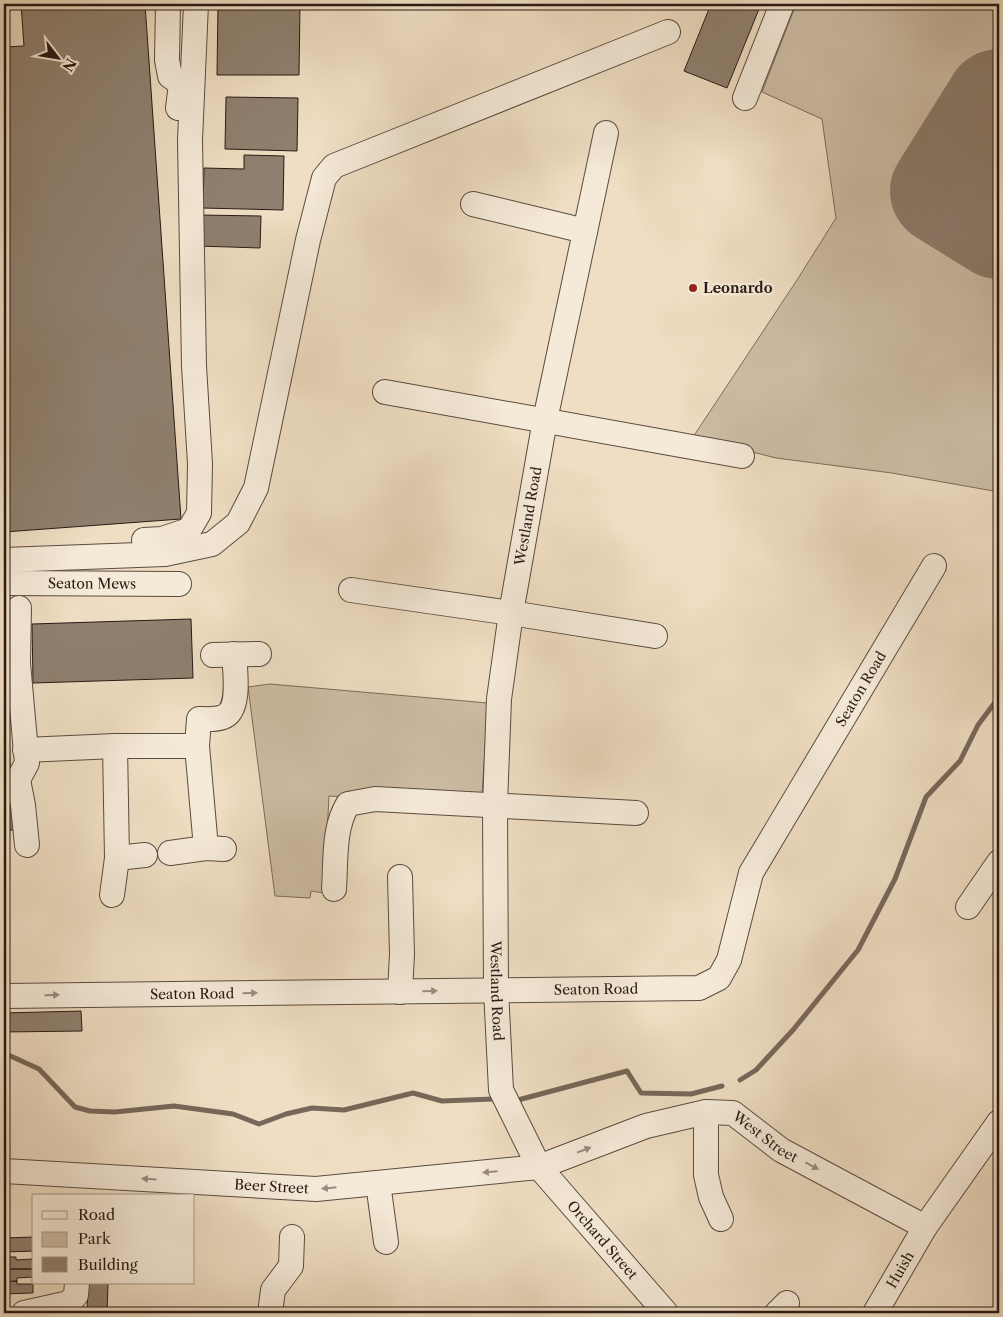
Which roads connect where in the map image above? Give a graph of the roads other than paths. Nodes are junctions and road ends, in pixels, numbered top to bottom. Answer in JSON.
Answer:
{"nodes":[{"id":1,"x":168,"y":4,"type":"edge"},
{"id":2,"x":196,"y":4,"type":"edge"},
{"id":3,"x":782,"y":4,"type":"edge"},
{"id":4,"x":668,"y":32,"type":"dead end"},
{"id":5,"x":745,"y":98,"type":"dead end"},
{"id":6,"x":178,"y":112,"type":"dead end"},
{"id":7,"x":606,"y":133,"type":"dead end"},
{"id":8,"x":473,"y":204,"type":"dead end"},
{"id":9,"x":584,"y":231,"type":"junction"},
{"id":10,"x":385,"y":392,"type":"dead end"},
{"id":11,"x":545,"y":420,"type":"junction"},
{"id":12,"x":742,"y":456,"type":"dead end"},
{"id":13,"x":4,"y":550,"type":"edge"},
{"id":14,"x":4,"y":560,"type":"edge"},
{"id":15,"x":934,"y":566,"type":"dead end"},
{"id":16,"x":4,"y":583,"type":"edge"},
{"id":17,"x":180,"y":584,"type":"dead end"},
{"id":18,"x":351,"y":590,"type":"dead end"},
{"id":19,"x":19,"y":608,"type":"dead end"},
{"id":20,"x":511,"y":613,"type":"junction"},
{"id":21,"x":655,"y":636,"type":"dead end"},
{"id":22,"x":259,"y":654,"type":"dead end"},
{"id":23,"x":11,"y":663,"type":"edge"},
{"id":24,"x":115,"y":746,"type":"junction"},
{"id":25,"x":197,"y":746,"type":"junction"},
{"id":26,"x":24,"y":750,"type":"junction"},
{"id":27,"x":11,"y":786,"type":"edge"},
{"id":28,"x":495,"y":805,"type":"junction"},
{"id":29,"x":636,"y":813,"type":"dead end"},
{"id":30,"x":27,"y":846,"type":"dead end"},
{"id":31,"x":170,"y":854,"type":"dead end"},
{"id":32,"x":145,"y":855,"type":"dead end"},
{"id":33,"x":117,"y":858,"type":"junction"},
{"id":34,"x":999,"y":862,"type":"edge"},
{"id":35,"x":400,"y":877,"type":"dead end"},
{"id":36,"x":334,"y":889,"type":"dead end"},
{"id":37,"x":112,"y":895,"type":"dead end"},
{"id":38,"x":968,"y":906,"type":"dead end"},
{"id":39,"x":496,"y":990,"type":"junction"},
{"id":40,"x":400,"y":992,"type":"junction"},
{"id":41,"x":4,"y":996,"type":"edge"},
{"id":42,"x":706,"y":1112,"type":"junction"},
{"id":43,"x":998,"y":1124,"type":"edge"},
{"id":44,"x":539,"y":1167,"type":"junction"},
{"id":45,"x":4,"y":1171,"type":"edge"},
{"id":46,"x":378,"y":1183,"type":"junction"},
{"id":47,"x":721,"y":1219,"type":"dead end"},
{"id":48,"x":925,"y":1227,"type":"junction"},
{"id":49,"x":292,"y":1237,"type":"dead end"},
{"id":50,"x":386,"y":1242,"type":"dead end"},
{"id":51,"x":77,"y":1284,"type":"edge"},
{"id":52,"x":24,"y":1313,"type":"edge"},
{"id":53,"x":270,"y":1313,"type":"edge"},
{"id":54,"x":666,"y":1313,"type":"edge"},
{"id":55,"x":875,"y":1313,"type":"edge"}],
"edges":[{"from":1,"to":6,"type":"street"},
{"from":2,"to":13,"type":"street"},
{"from":3,"to":5,"type":"street"},
{"from":4,"to":14,"type":"street"},
{"from":7,"to":9,"type":"street","name":"Westland Road"},
{"from":8,"to":9,"type":"street"},
{"from":9,"to":11,"type":"street","name":"Westland Road"},
{"from":10,"to":11,"type":"street"},
{"from":11,"to":12,"type":"street"},
{"from":11,"to":20,"type":"street","name":"Westland Road"},
{"from":15,"to":39,"type":"street","name":"Seaton Road"},
{"from":16,"to":17,"type":"street","name":"Seaton Mews"},
{"from":18,"to":20,"type":"street"},
{"from":19,"to":23,"type":"street"},
{"from":20,"to":21,"type":"street"},
{"from":20,"to":28,"type":"street","name":"Westland Road"},
{"from":22,"to":25,"type":"street"},
{"from":23,"to":26,"type":"street"},
{"from":24,"to":25,"type":"street"},
{"from":24,"to":26,"type":"street"},
{"from":24,"to":33,"type":"street"},
{"from":25,"to":31,"type":"street"},
{"from":26,"to":27,"type":"street"},
{"from":27,"to":30,"type":"street"},
{"from":28,"to":29,"type":"street"},
{"from":28,"to":36,"type":"street"},
{"from":28,"to":39,"type":"street","name":"Westland Road"},
{"from":32,"to":33,"type":"street"},
{"from":33,"to":37,"type":"street"},
{"from":34,"to":38,"type":"street"},
{"from":35,"to":40,"type":"street"},
{"from":40,"to":39,"type":"street","name":"Seaton Road","one_way":true},
{"from":39,"to":44,"type":"street","name":"Westland Road"},
{"from":41,"to":40,"type":"street","name":"Seaton Road","one_way":true},
{"from":44,"to":42,"type":"street","name":"West Street","one_way":true},
{"from":42,"to":47,"type":"street"},
{"from":42,"to":48,"type":"street","name":"West Street","one_way":true},
{"from":43,"to":48,"type":"street","name":"Huish"},
{"from":44,"to":46,"type":"street","name":"Beer Street","one_way":true},
{"from":44,"to":54,"type":"street","name":"Orchard Street"},
{"from":46,"to":45,"type":"street","name":"Beer Street","one_way":true},
{"from":46,"to":50,"type":"street"},
{"from":48,"to":55,"type":"street","name":"Huish"},
{"from":49,"to":53,"type":"street"},
{"from":51,"to":52,"type":"street"}]}
